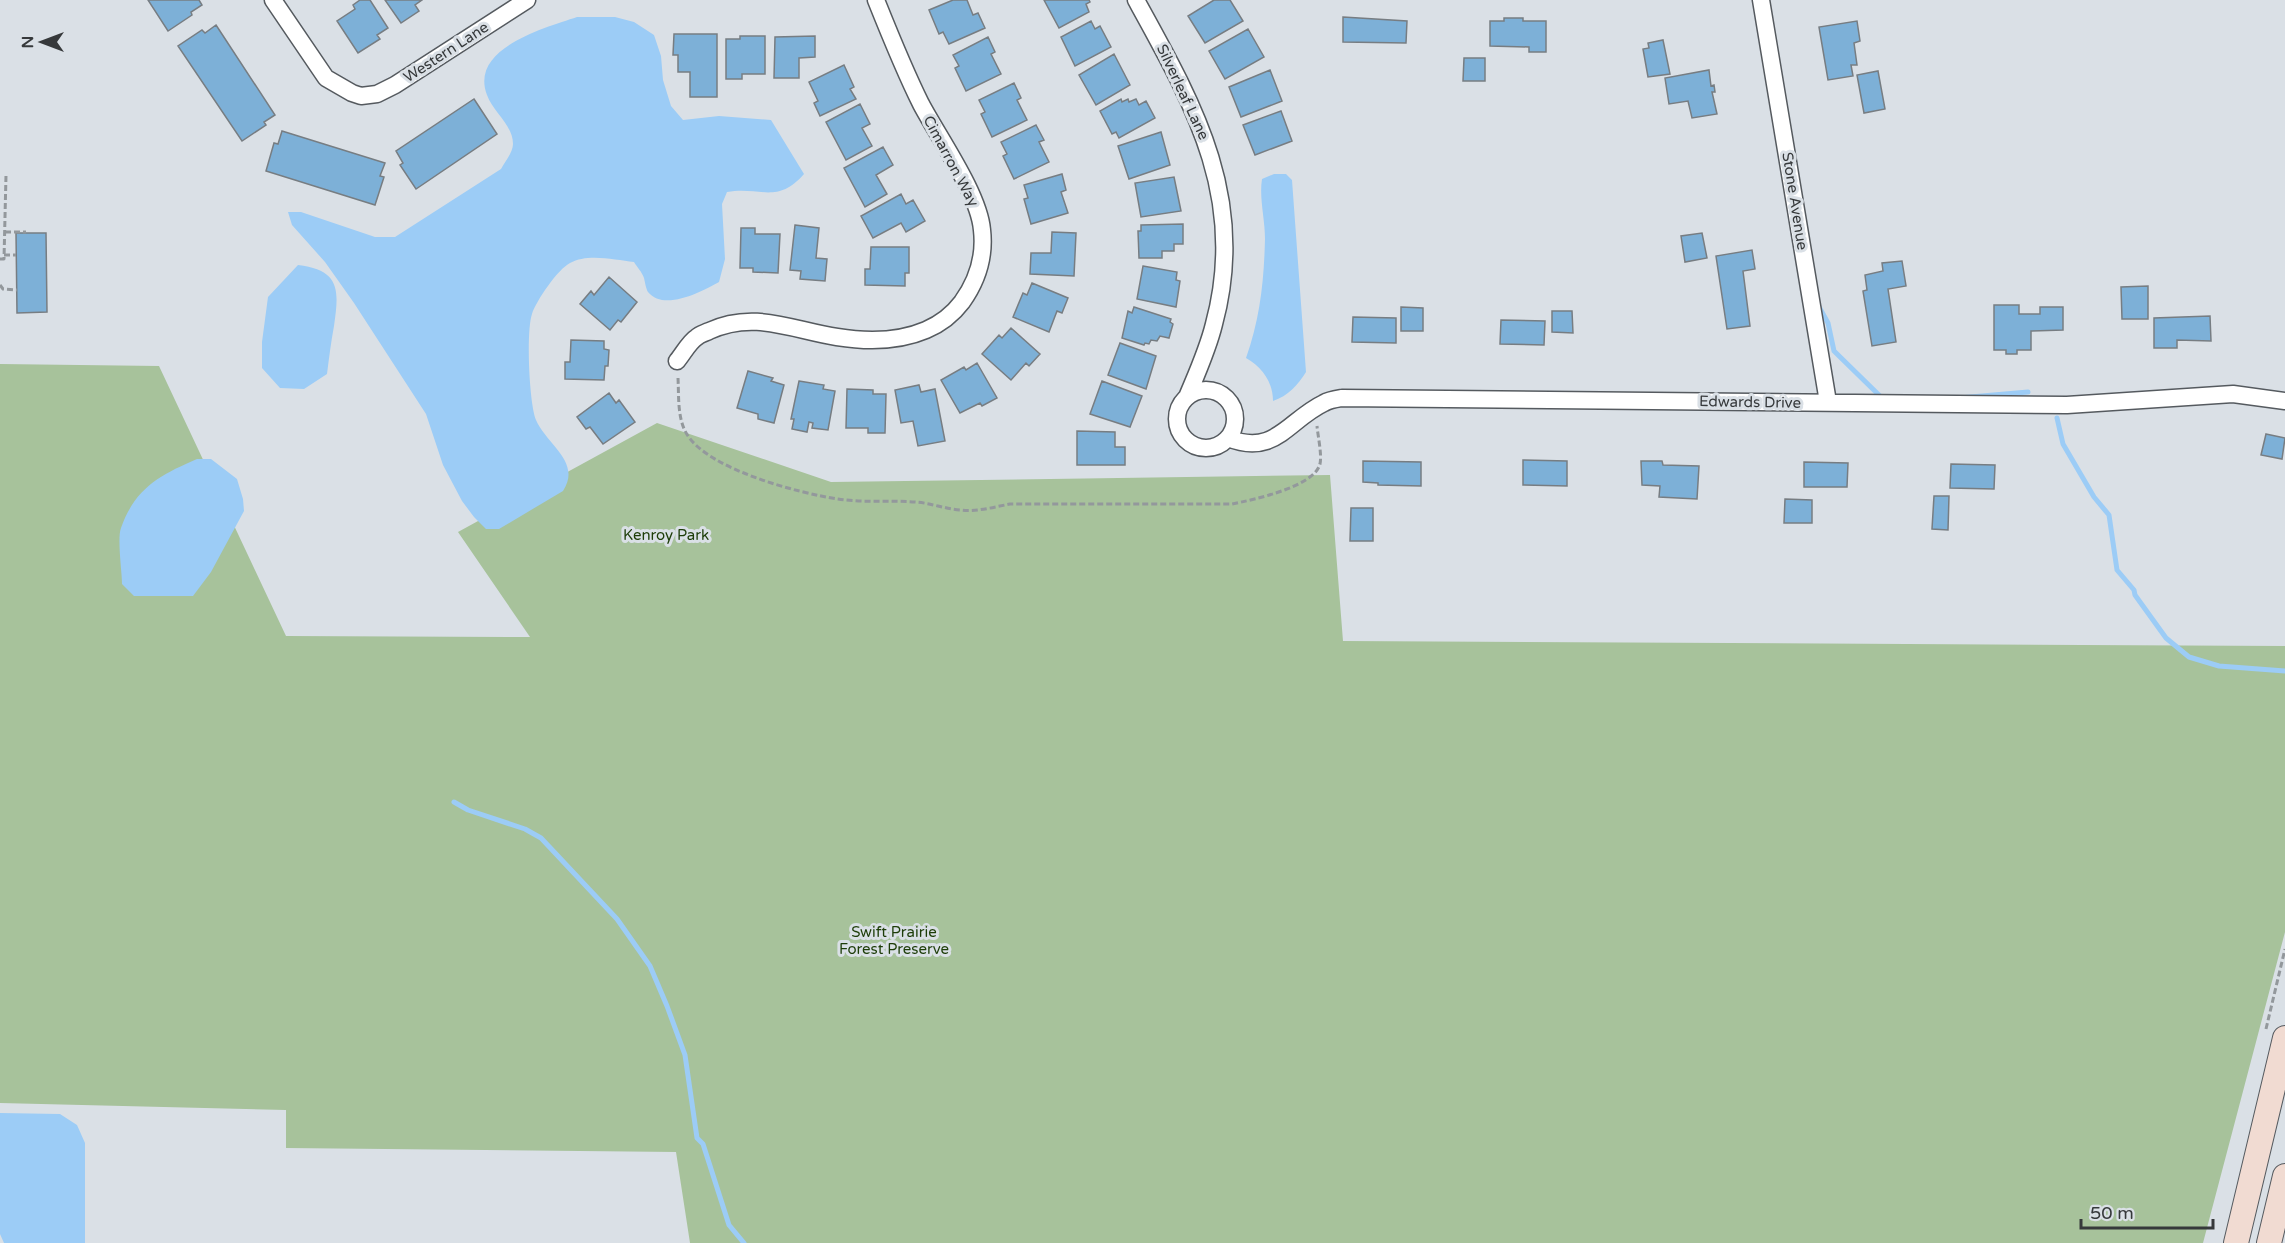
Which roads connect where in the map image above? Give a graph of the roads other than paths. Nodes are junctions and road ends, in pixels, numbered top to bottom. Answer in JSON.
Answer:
{"nodes":[{"id":1,"x":273,"y":0,"type":"edge"},
{"id":2,"x":527,"y":0,"type":"edge"},
{"id":3,"x":876,"y":0,"type":"edge"},
{"id":4,"x":1136,"y":0,"type":"edge"},
{"id":5,"x":1761,"y":0,"type":"edge"},
{"id":6,"x":677,"y":362,"type":"road end"},
{"id":7,"x":1187,"y":397,"type":"junction"},
{"id":8,"x":2285,"y":401,"type":"edge"},
{"id":9,"x":1828,"y":402,"type":"junction"},
{"id":10,"x":1228,"y":438,"type":"junction"},
{"id":11,"x":2285,"y":1038,"type":"edge"},
{"id":12,"x":2285,"y":1176,"type":"edge"},
{"id":13,"x":2236,"y":1243,"type":"edge"},
{"id":14,"x":2269,"y":1243,"type":"edge"}],
"edges":[{"from":1,"to":2,"type":"street","name":"Western Lane"},
{"from":3,"to":6,"type":"street","name":"Cimarron Way"},
{"from":4,"to":7,"type":"street","name":"Silverleaf Lane"},
{"from":5,"to":9,"type":"street","name":"Stone Avenue"},
{"from":7,"to":10,"type":"street"},
{"from":7,"to":10,"type":"street","name":"Silverleaf Lane"},
{"from":8,"to":9,"type":"street","name":"Edwards Drive"},
{"from":9,"to":10,"type":"street","name":"Edwards Drive"},
{"from":11,"to":13,"type":"main road"},
{"from":12,"to":14,"type":"main road"}]}
